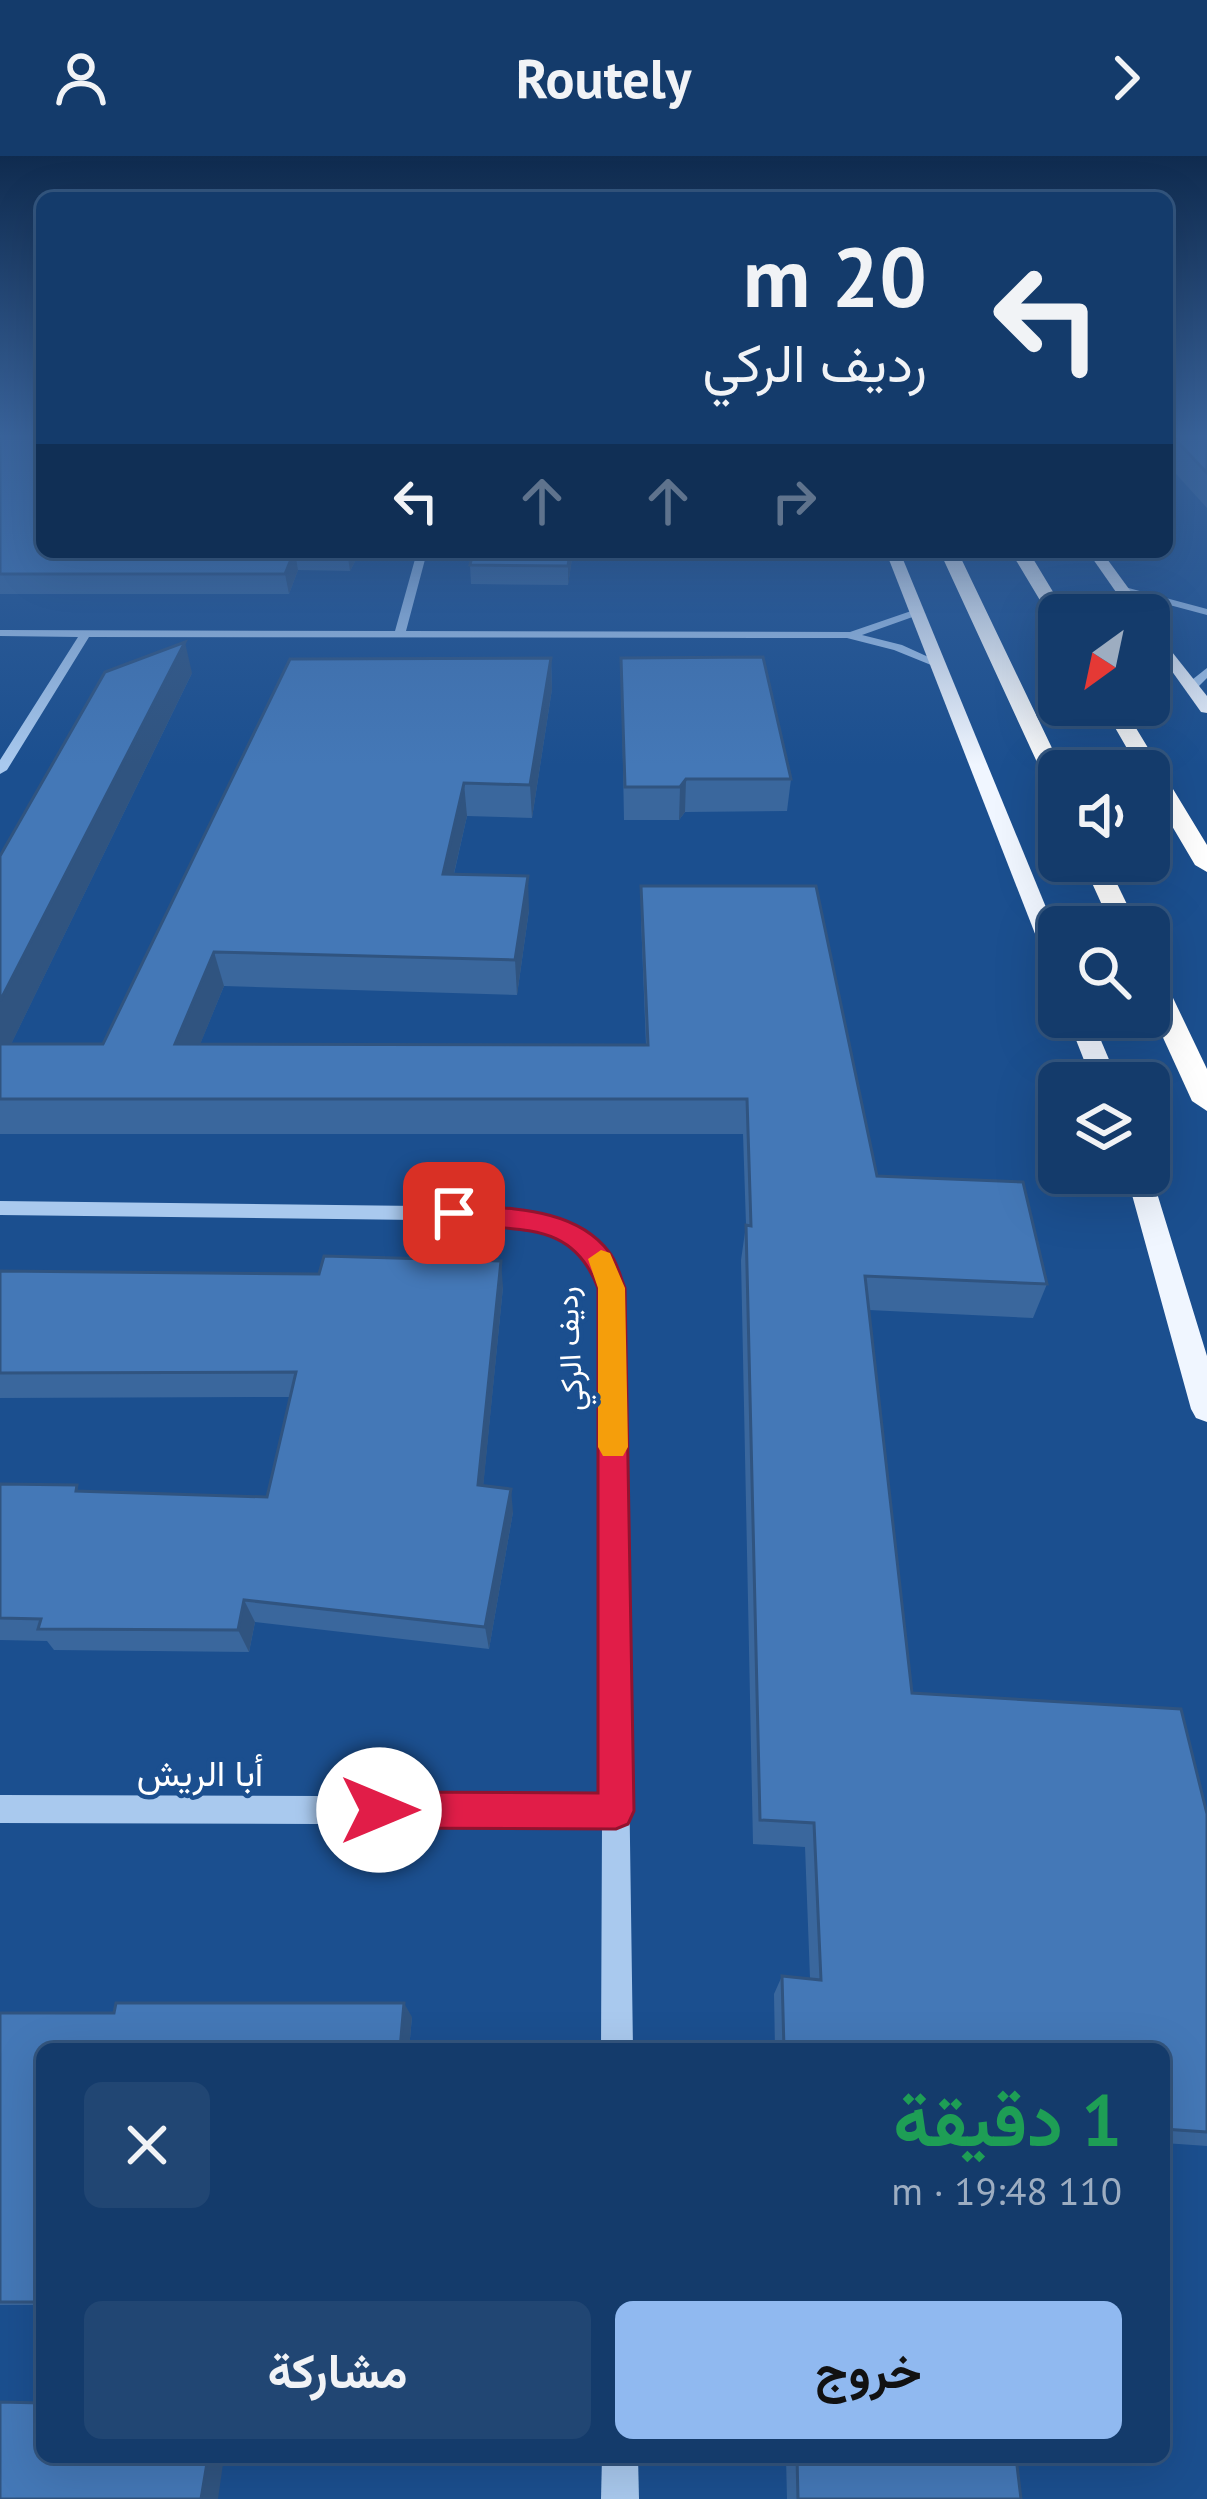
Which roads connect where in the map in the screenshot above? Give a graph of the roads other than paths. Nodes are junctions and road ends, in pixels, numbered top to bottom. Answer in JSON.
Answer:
{"nodes":[{"id":1,"x":420,"y":558,"type":"edge"},
{"id":2,"x":895,"y":558,"type":"edge"},
{"id":3,"x":952,"y":558,"type":"edge"},
{"id":4,"x":1024,"y":558,"type":"edge"},
{"id":5,"x":1099,"y":558,"type":"edge"},
{"id":6,"x":1120,"y":589,"type":"junction"},
{"id":7,"x":1045,"y":594,"type":"edge"},
{"id":8,"x":1124,"y":594,"type":"edge"},
{"id":9,"x":917,"y":612,"type":"junction"},
{"id":10,"x":1207,"y":612,"type":"edge"},
{"id":11,"x":0,"y":633,"type":"edge"},
{"id":12,"x":86,"y":634,"type":"junction"},
{"id":13,"x":400,"y":634,"type":"junction"},
{"id":14,"x":847,"y":635,"type":"junction"},
{"id":15,"x":1170,"y":656,"type":"edge"},
{"id":16,"x":940,"y":664,"type":"junction"},
{"id":17,"x":1207,"y":672,"type":"edge"},
{"id":18,"x":1192,"y":686,"type":"junction"},
{"id":19,"x":1207,"y":708,"type":"edge"},
{"id":20,"x":1124,"y":726,"type":"edge"},
{"id":21,"x":1042,"y":750,"type":"edge"},
{"id":22,"x":0,"y":770,"type":"edge"},
{"id":23,"x":1207,"y":865,"type":"edge"},
{"id":24,"x":1038,"y":914,"type":"edge"},
{"id":25,"x":1170,"y":1022,"type":"edge"},
{"id":26,"x":1207,"y":1101,"type":"edge"},
{"id":27,"x":1145,"y":1194,"type":"edge"},
{"id":28,"x":0,"y":1208,"type":"edge"},
{"id":29,"x":1207,"y":1409,"type":"edge"},
{"id":30,"x":0,"y":1809,"type":"edge"},
{"id":31,"x":616,"y":1811,"type":"junction"},
{"id":32,"x":617,"y":2043,"type":"edge"},
{"id":33,"x":620,"y":2463,"type":"edge"},
{"id":34,"x":620,"y":2499,"type":"edge"}],
"edges":[{"from":1,"to":13,"type":"street"},
{"from":2,"to":9,"type":"main road"},
{"from":3,"to":21,"type":"highway"},
{"from":4,"to":7,"type":"highway"},
{"from":5,"to":6,"type":"main road"},
{"from":6,"to":8,"type":"main road"},
{"from":6,"to":10,"type":"street"},
{"from":9,"to":14,"type":"street"},
{"from":9,"to":16,"type":"main road"},
{"from":11,"to":12,"type":"street"},
{"from":12,"to":13,"type":"street"},
{"from":12,"to":22,"type":"street"},
{"from":13,"to":14,"type":"street"},
{"from":14,"to":16,"type":"street"},
{"from":15,"to":18,"type":"main road"},
{"from":16,"to":24,"type":"main road"},
{"from":17,"to":18,"type":"street"},
{"from":18,"to":19,"type":"main road"},
{"from":20,"to":23,"type":"highway"},
{"from":25,"to":26,"type":"highway"},
{"from":27,"to":29,"type":"main road"},
{"from":28,"to":31,"type":"street","name":"رديف الركي"},
{"from":30,"to":31,"type":"street","name":"أبا الريش"},
{"from":31,"to":32,"type":"street","name":"رديف الركي"},
{"from":33,"to":34,"type":"street"}]}
